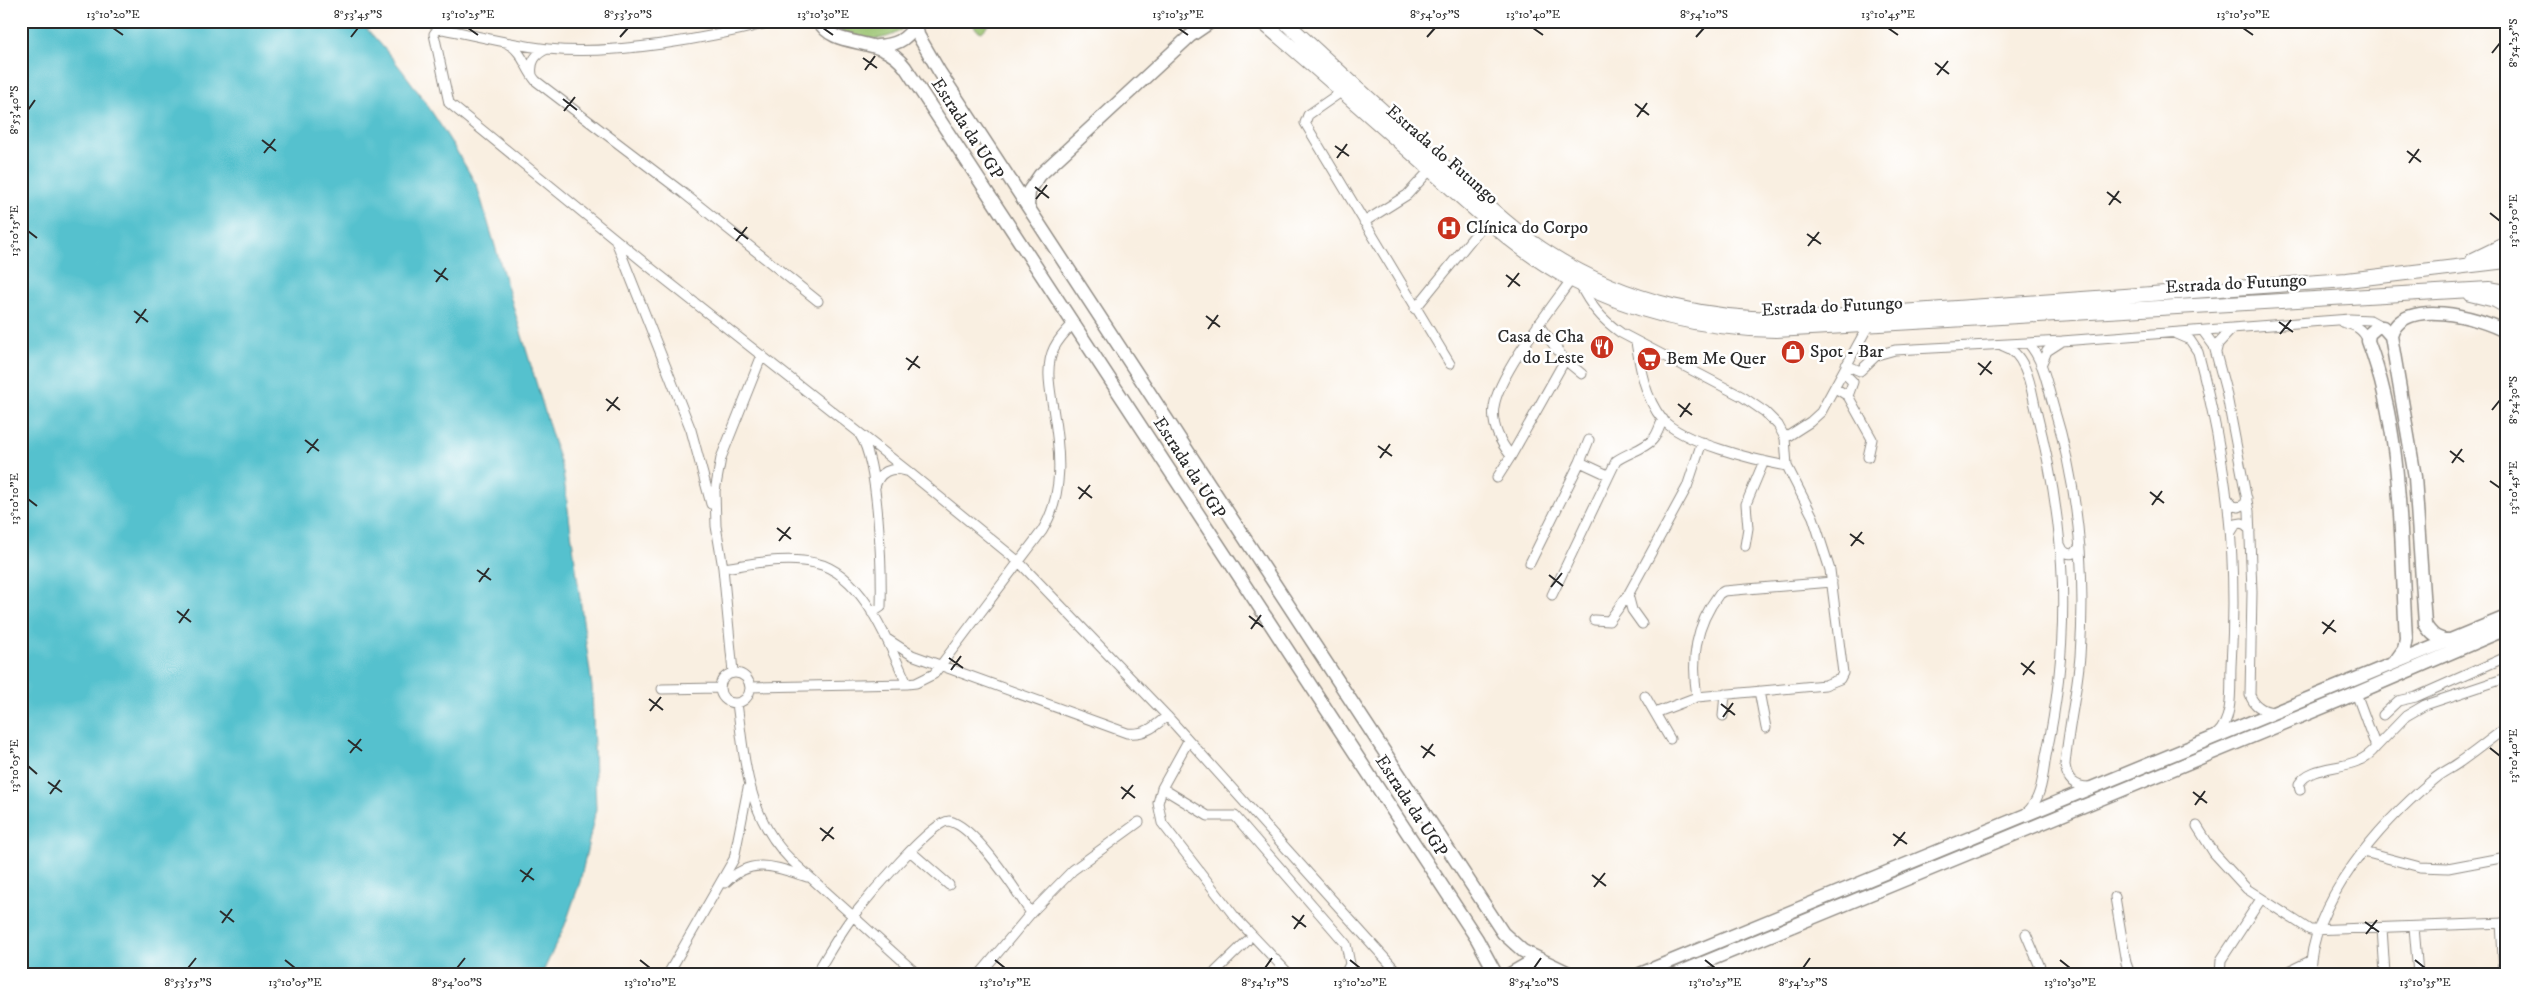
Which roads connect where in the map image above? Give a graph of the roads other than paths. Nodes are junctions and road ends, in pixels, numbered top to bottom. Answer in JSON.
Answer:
{"nodes":[{"id":1,"x":775,"y":21,"type":"edge"},
{"id":2,"x":1198,"y":21,"type":"edge"},
{"id":3,"x":1212,"y":21,"type":"edge"},
{"id":4,"x":1261,"y":21,"type":"edge"},
{"id":5,"x":1284,"y":21,"type":"edge"},
{"id":6,"x":818,"y":23,"type":"edge"},
{"id":7,"x":916,"y":23,"type":"edge"},
{"id":8,"x":1190,"y":36,"type":"junction"},
{"id":9,"x":504,"y":42,"type":"junction"},
{"id":10,"x":878,"y":46,"type":"junction"},
{"id":11,"x":549,"y":49,"type":"junction"},
{"id":12,"x":532,"y":76,"type":"junction"},
{"id":13,"x":1341,"y":92,"type":"junction"},
{"id":14,"x":1430,"y":170,"type":"junction"},
{"id":15,"x":1007,"y":175,"type":"junction"},
{"id":16,"x":1040,"y":176,"type":"junction"},
{"id":17,"x":1028,"y":206,"type":"junction"},
{"id":18,"x":1487,"y":220,"type":"junction"},
{"id":19,"x":1364,"y":222,"type":"junction"},
{"id":20,"x":616,"y":240,"type":"junction"},
{"id":21,"x":2506,"y":244,"type":"edge"},
{"id":22,"x":2506,"y":261,"type":"edge"},
{"id":23,"x":2456,"y":266,"type":"junction"},
{"id":24,"x":1575,"y":281,"type":"junction"},
{"id":25,"x":2457,"y":291,"type":"junction"},
{"id":26,"x":2506,"y":292,"type":"edge"},
{"id":27,"x":818,"y":301,"type":"dead end"},
{"id":28,"x":2506,"y":306,"type":"edge"},
{"id":29,"x":1415,"y":309,"type":"junction"},
{"id":30,"x":2337,"y":321,"type":"junction"},
{"id":31,"x":1073,"y":324,"type":"junction"},
{"id":32,"x":1538,"y":324,"type":"junction"},
{"id":33,"x":1868,"y":326,"type":"junction"},
{"id":34,"x":2232,"y":329,"type":"junction"},
{"id":35,"x":2203,"y":331,"type":"junction"},
{"id":36,"x":2387,"y":332,"type":"junction"},
{"id":37,"x":2506,"y":332,"type":"edge"},
{"id":38,"x":2174,"y":333,"type":"junction"},
{"id":39,"x":2062,"y":341,"type":"junction"},
{"id":40,"x":2368,"y":341,"type":"junction"},
{"id":41,"x":1636,"y":342,"type":"junction"},
{"id":42,"x":2028,"y":343,"type":"junction"},
{"id":43,"x":1998,"y":344,"type":"junction"},
{"id":44,"x":2198,"y":352,"type":"junction"},
{"id":45,"x":2216,"y":352,"type":"junction"},
{"id":46,"x":762,"y":355,"type":"junction"},
{"id":47,"x":1565,"y":360,"type":"junction"},
{"id":48,"x":1450,"y":364,"type":"dead end"},
{"id":49,"x":2041,"y":365,"type":"junction"},
{"id":50,"x":2023,"y":366,"type":"junction"},
{"id":51,"x":1844,"y":369,"type":"junction"},
{"id":52,"x":1582,"y":374,"type":"dead end"},
{"id":53,"x":1835,"y":388,"type":"junction"},
{"id":54,"x":1848,"y":396,"type":"junction"},
{"id":55,"x":1663,"y":419,"type":"junction"},
{"id":56,"x":857,"y":431,"type":"junction"},
{"id":57,"x":1785,"y":438,"type":"junction"},
{"id":58,"x":1589,"y":440,"type":"dead end"},
{"id":59,"x":1702,"y":442,"type":"junction"},
{"id":60,"x":1511,"y":456,"type":"junction"},
{"id":61,"x":1868,"y":457,"type":"dead end"},
{"id":62,"x":2413,"y":460,"type":"junction"},
{"id":63,"x":1580,"y":462,"type":"junction"},
{"id":64,"x":1764,"y":462,"type":"junction"},
{"id":65,"x":2395,"y":463,"type":"junction"},
{"id":66,"x":1787,"y":466,"type":"junction"},
{"id":67,"x":909,"y":472,"type":"junction"},
{"id":68,"x":1608,"y":475,"type":"junction"},
{"id":69,"x":1497,"y":478,"type":"dead end"},
{"id":70,"x":874,"y":491,"type":"junction"},
{"id":71,"x":2417,"y":494,"type":"junction"},
{"id":72,"x":2399,"y":495,"type":"junction"},
{"id":73,"x":2246,"y":498,"type":"junction"},
{"id":74,"x":2228,"y":499,"type":"junction"},
{"id":75,"x":716,"y":526,"type":"junction"},
{"id":76,"x":2231,"y":532,"type":"junction"},
{"id":77,"x":2250,"y":532,"type":"junction"},
{"id":78,"x":1745,"y":546,"type":"dead end"},
{"id":79,"x":2061,"y":546,"type":"junction"},
{"id":80,"x":2080,"y":546,"type":"junction"},
{"id":81,"x":1019,"y":562,"type":"junction"},
{"id":82,"x":1530,"y":563,"type":"dead end"},
{"id":83,"x":723,"y":568,"type":"junction"},
{"id":84,"x":2064,"y":579,"type":"junction"},
{"id":85,"x":2082,"y":579,"type":"junction"},
{"id":86,"x":1832,"y":582,"type":"junction"},
{"id":87,"x":1552,"y":595,"type":"dead end"},
{"id":88,"x":1628,"y":595,"type":"junction"},
{"id":89,"x":872,"y":612,"type":"junction"},
{"id":90,"x":2506,"y":617,"type":"edge"},
{"id":91,"x":1594,"y":620,"type":"dead end"},
{"id":92,"x":1642,"y":624,"type":"dead end"},
{"id":93,"x":2506,"y":628,"type":"edge"},
{"id":94,"x":887,"y":639,"type":"junction"},
{"id":95,"x":2452,"y":640,"type":"junction"},
{"id":96,"x":2506,"y":657,"type":"edge"},
{"id":97,"x":941,"y":666,"type":"junction"},
{"id":98,"x":2387,"y":668,"type":"junction"},
{"id":99,"x":734,"y":672,"type":"junction"},
{"id":100,"x":2506,"y":678,"type":"edge"},
{"id":101,"x":907,"y":684,"type":"junction"},
{"id":102,"x":750,"y":687,"type":"junction"},
{"id":103,"x":720,"y":688,"type":"junction"},
{"id":104,"x":662,"y":689,"type":"dead end"},
{"id":105,"x":1759,"y":691,"type":"junction"},
{"id":106,"x":1726,"y":694,"type":"junction"},
{"id":107,"x":2356,"y":694,"type":"junction"},
{"id":108,"x":1646,"y":696,"type":"dead end"},
{"id":109,"x":1697,"y":697,"type":"junction"},
{"id":110,"x":2416,"y":698,"type":"junction"},
{"id":111,"x":737,"y":703,"type":"junction"},
{"id":112,"x":2416,"y":710,"type":"junction"},
{"id":113,"x":2282,"y":711,"type":"junction"},
{"id":114,"x":1655,"y":713,"type":"junction"},
{"id":115,"x":2383,"y":715,"type":"dead end"},
{"id":116,"x":1167,"y":716,"type":"junction"},
{"id":117,"x":1724,"y":716,"type":"dead end"},
{"id":118,"x":1766,"y":728,"type":"dead end"},
{"id":119,"x":2506,"y":728,"type":"edge"},
{"id":120,"x":1670,"y":739,"type":"dead end"},
{"id":121,"x":1188,"y":741,"type":"junction"},
{"id":122,"x":2204,"y":743,"type":"junction"},
{"id":123,"x":2376,"y":747,"type":"junction"},
{"id":124,"x":2107,"y":783,"type":"junction"},
{"id":125,"x":749,"y":785,"type":"junction"},
{"id":126,"x":1162,"y":788,"type":"junction"},
{"id":127,"x":2300,"y":790,"type":"dead end"},
{"id":128,"x":2014,"y":821,"type":"junction"},
{"id":129,"x":1139,"y":822,"type":"dead end"},
{"id":130,"x":2197,"y":826,"type":"dead end"},
{"id":131,"x":910,"y":851,"type":"junction"},
{"id":132,"x":2364,"y":852,"type":"junction"},
{"id":133,"x":2506,"y":858,"type":"edge"},
{"id":134,"x":812,"y":878,"type":"junction"},
{"id":135,"x":949,"y":886,"type":"dead end"},
{"id":136,"x":718,"y":890,"type":"junction"},
{"id":137,"x":2115,"y":897,"type":"dead end"},
{"id":138,"x":2261,"y":900,"type":"junction"},
{"id":139,"x":1031,"y":914,"type":"junction"},
{"id":140,"x":853,"y":916,"type":"junction"},
{"id":141,"x":2503,"y":923,"type":"edge"},
{"id":142,"x":2414,"y":927,"type":"junction"},
{"id":143,"x":2382,"y":928,"type":"junction"},
{"id":144,"x":2318,"y":931,"type":"junction"},
{"id":145,"x":2026,"y":934,"type":"dead end"},
{"id":146,"x":1247,"y":941,"type":"dead end"},
{"id":147,"x":2310,"y":961,"type":"junction"},
{"id":148,"x":1549,"y":964,"type":"junction"},
{"id":149,"x":668,"y":974,"type":"edge"},
{"id":150,"x":816,"y":974,"type":"edge"},
{"id":151,"x":917,"y":974,"type":"edge"},
{"id":152,"x":980,"y":974,"type":"edge"},
{"id":153,"x":1213,"y":974,"type":"edge"},
{"id":154,"x":1289,"y":974,"type":"edge"},
{"id":155,"x":1344,"y":974,"type":"edge"},
{"id":156,"x":1399,"y":974,"type":"edge"},
{"id":157,"x":1496,"y":974,"type":"edge"},
{"id":158,"x":1510,"y":974,"type":"edge"},
{"id":159,"x":1571,"y":974,"type":"edge"},
{"id":160,"x":1640,"y":974,"type":"edge"},
{"id":161,"x":1676,"y":974,"type":"edge"},
{"id":162,"x":2043,"y":974,"type":"edge"},
{"id":163,"x":2130,"y":974,"type":"edge"},
{"id":164,"x":2220,"y":974,"type":"edge"},
{"id":165,"x":2283,"y":974,"type":"edge"},
{"id":166,"x":2310,"y":974,"type":"edge"},
{"id":167,"x":2385,"y":974,"type":"edge"},
{"id":168,"x":2418,"y":974,"type":"edge"},
{"id":169,"x":2504,"y":974,"type":"edge"}],
"edges":[{"from":1,"to":11,"type":"street"},
{"from":2,"to":8,"type":"street"},
{"from":3,"to":8,"type":"street"},
{"from":4,"to":13,"type":"main road","name":"Estrada do Futungo"},
{"from":5,"to":23,"type":"main road","name":"Estrada do Futungo"},
{"from":6,"to":10,"type":"street","name":"Estrada da UGP"},
{"from":7,"to":10,"type":"street"},
{"from":7,"to":15,"type":"street","name":"Estrada da UGP"},
{"from":8,"to":16,"type":"street"},
{"from":9,"to":11,"type":"street"},
{"from":9,"to":12,"type":"street"},
{"from":9,"to":20,"type":"street"},
{"from":10,"to":31,"type":"street","name":"Estrada da UGP"},
{"from":11,"to":12,"type":"street"},
{"from":12,"to":27,"type":"street"},
{"from":13,"to":14,"type":"main road","name":"Estrada do Futungo"},
{"from":13,"to":19,"type":"street"},
{"from":14,"to":18,"type":"main road","name":"Estrada do Futungo"},
{"from":14,"to":19,"type":"street"},
{"from":15,"to":16,"type":"street"},
{"from":15,"to":17,"type":"street","name":"Estrada da UGP"},
{"from":16,"to":17,"type":"street"},
{"from":17,"to":148,"type":"street","name":"Estrada da UGP"},
{"from":18,"to":24,"type":"main road","name":"Estrada do Futungo"},
{"from":18,"to":29,"type":"street"},
{"from":19,"to":29,"type":"street"},
{"from":20,"to":46,"type":"street"},
{"from":20,"to":75,"type":"street"},
{"from":21,"to":23,"type":"main road"},
{"from":22,"to":23,"type":"main road","name":"Estrada do Futungo"},
{"from":24,"to":32,"type":"street"},
{"from":24,"to":33,"type":"main road","name":"Estrada do Futungo"},
{"from":24,"to":41,"type":"street"},
{"from":25,"to":26,"type":"main road","name":"Estrada do Futungo"},
{"from":25,"to":28,"type":"main road"},
{"from":25,"to":33,"type":"main road","name":"Estrada do Futungo"},
{"from":29,"to":48,"type":"street"},
{"from":30,"to":34,"type":"street"},
{"from":30,"to":36,"type":"street"},
{"from":30,"to":40,"type":"street"},
{"from":31,"to":81,"type":"street"},
{"from":31,"to":157,"type":"street","name":"Estrada da UGP"},
{"from":32,"to":47,"type":"street"},
{"from":32,"to":60,"type":"street"},
{"from":33,"to":51,"type":"street"},
{"from":34,"to":35,"type":"street"},
{"from":34,"to":45,"type":"street"},
{"from":35,"to":38,"type":"street"},
{"from":35,"to":44,"type":"street"},
{"from":35,"to":45,"type":"street"},
{"from":36,"to":37,"type":"street"},
{"from":36,"to":40,"type":"street"},
{"from":36,"to":62,"type":"street"},
{"from":38,"to":39,"type":"street"},
{"from":38,"to":44,"type":"street"},
{"from":39,"to":42,"type":"street"},
{"from":39,"to":49,"type":"street"},
{"from":40,"to":65,"type":"street"},
{"from":41,"to":55,"type":"street"},
{"from":41,"to":57,"type":"street"},
{"from":42,"to":43,"type":"street"},
{"from":42,"to":49,"type":"street"},
{"from":42,"to":50,"type":"street"},
{"from":43,"to":50,"type":"street"},
{"from":43,"to":51,"type":"street"},
{"from":44,"to":74,"type":"street"},
{"from":45,"to":73,"type":"street"},
{"from":46,"to":56,"type":"street"},
{"from":46,"to":75,"type":"street"},
{"from":47,"to":52,"type":"street"},
{"from":47,"to":60,"type":"street"},
{"from":49,"to":80,"type":"street"},
{"from":50,"to":79,"type":"street"},
{"from":51,"to":53,"type":"street"},
{"from":51,"to":54,"type":"street"},
{"from":53,"to":54,"type":"street"},
{"from":53,"to":57,"type":"street"},
{"from":54,"to":61,"type":"street"},
{"from":55,"to":59,"type":"street"},
{"from":55,"to":68,"type":"street"},
{"from":56,"to":67,"type":"street"},
{"from":56,"to":70,"type":"street"},
{"from":57,"to":66,"type":"street"},
{"from":58,"to":63,"type":"street"},
{"from":59,"to":64,"type":"street"},
{"from":59,"to":88,"type":"street"},
{"from":60,"to":69,"type":"street"},
{"from":62,"to":65,"type":"street"},
{"from":62,"to":71,"type":"street"},
{"from":63,"to":68,"type":"street"},
{"from":63,"to":82,"type":"street"},
{"from":64,"to":66,"type":"street"},
{"from":64,"to":78,"type":"street"},
{"from":65,"to":72,"type":"street"},
{"from":66,"to":86,"type":"street"},
{"from":67,"to":70,"type":"street"},
{"from":67,"to":81,"type":"street"},
{"from":68,"to":87,"type":"street"},
{"from":70,"to":89,"type":"street"},
{"from":71,"to":72,"type":"street"},
{"from":71,"to":95,"type":"street"},
{"from":72,"to":98,"type":"street"},
{"from":73,"to":74,"type":"street"},
{"from":73,"to":77,"type":"street"},
{"from":74,"to":76,"type":"street"},
{"from":75,"to":83,"type":"street"},
{"from":76,"to":77,"type":"street"},
{"from":76,"to":122,"type":"street"},
{"from":77,"to":113,"type":"street"},
{"from":79,"to":80,"type":"street"},
{"from":79,"to":84,"type":"street"},
{"from":80,"to":85,"type":"street"},
{"from":81,"to":97,"type":"street"},
{"from":81,"to":116,"type":"street"},
{"from":83,"to":89,"type":"street"},
{"from":83,"to":99,"type":"street"},
{"from":84,"to":85,"type":"street"},
{"from":84,"to":128,"type":"street"},
{"from":85,"to":124,"type":"street"},
{"from":86,"to":105,"type":"street"},
{"from":86,"to":109,"type":"street"},
{"from":88,"to":91,"type":"street"},
{"from":88,"to":92,"type":"street"},
{"from":89,"to":94,"type":"street"},
{"from":90,"to":95,"type":"street"},
{"from":93,"to":107,"type":"street"},
{"from":94,"to":97,"type":"street"},
{"from":94,"to":101,"type":"street"},
{"from":95,"to":98,"type":"street"},
{"from":96,"to":110,"type":"street"},
{"from":97,"to":101,"type":"street"},
{"from":97,"to":116,"type":"street"},
{"from":98,"to":113,"type":"street"},
{"from":99,"to":102,"type":"street"},
{"from":99,"to":103,"type":"street"},
{"from":100,"to":112,"type":"street"},
{"from":101,"to":102,"type":"street"},
{"from":102,"to":111,"type":"street"},
{"from":103,"to":104,"type":"street"},
{"from":103,"to":111,"type":"street"},
{"from":105,"to":106,"type":"street"},
{"from":105,"to":118,"type":"street"},
{"from":106,"to":109,"type":"street"},
{"from":106,"to":117,"type":"street"},
{"from":107,"to":123,"type":"street"},
{"from":107,"to":161,"type":"street"},
{"from":108,"to":114,"type":"street"},
{"from":109,"to":114,"type":"street"},
{"from":110,"to":112,"type":"street"},
{"from":110,"to":115,"type":"street"},
{"from":111,"to":125,"type":"street"},
{"from":112,"to":123,"type":"street"},
{"from":113,"to":122,"type":"street"},
{"from":114,"to":120,"type":"street"},
{"from":116,"to":121,"type":"street"},
{"from":119,"to":132,"type":"street"},
{"from":121,"to":126,"type":"street"},
{"from":121,"to":156,"type":"street"},
{"from":122,"to":124,"type":"street"},
{"from":123,"to":127,"type":"street"},
{"from":124,"to":128,"type":"street"},
{"from":125,"to":134,"type":"street"},
{"from":125,"to":136,"type":"street"},
{"from":126,"to":154,"type":"street"},
{"from":126,"to":155,"type":"street"},
{"from":128,"to":160,"type":"street"},
{"from":129,"to":139,"type":"street"},
{"from":130,"to":138,"type":"street"},
{"from":131,"to":135,"type":"street"},
{"from":131,"to":139,"type":"street"},
{"from":131,"to":140,"type":"street"},
{"from":132,"to":133,"type":"street"},
{"from":132,"to":144,"type":"street"},
{"from":134,"to":136,"type":"street"},
{"from":134,"to":140,"type":"street"},
{"from":136,"to":149,"type":"street"},
{"from":137,"to":163,"type":"street"},
{"from":138,"to":144,"type":"street"},
{"from":138,"to":164,"type":"street"},
{"from":139,"to":152,"type":"street"},
{"from":140,"to":150,"type":"street"},
{"from":140,"to":151,"type":"street"},
{"from":141,"to":142,"type":"street"},
{"from":141,"to":169,"type":"street"},
{"from":142,"to":143,"type":"street"},
{"from":142,"to":168,"type":"street"},
{"from":143,"to":144,"type":"street"},
{"from":143,"to":167,"type":"street"},
{"from":144,"to":147,"type":"street"},
{"from":145,"to":162,"type":"street"},
{"from":146,"to":153,"type":"street"},
{"from":147,"to":165,"type":"street"},
{"from":147,"to":166,"type":"street"},
{"from":148,"to":158,"type":"street","name":"Estrada da UGP"},
{"from":148,"to":159,"type":"street","name":"Estrada da UGP"}]}
